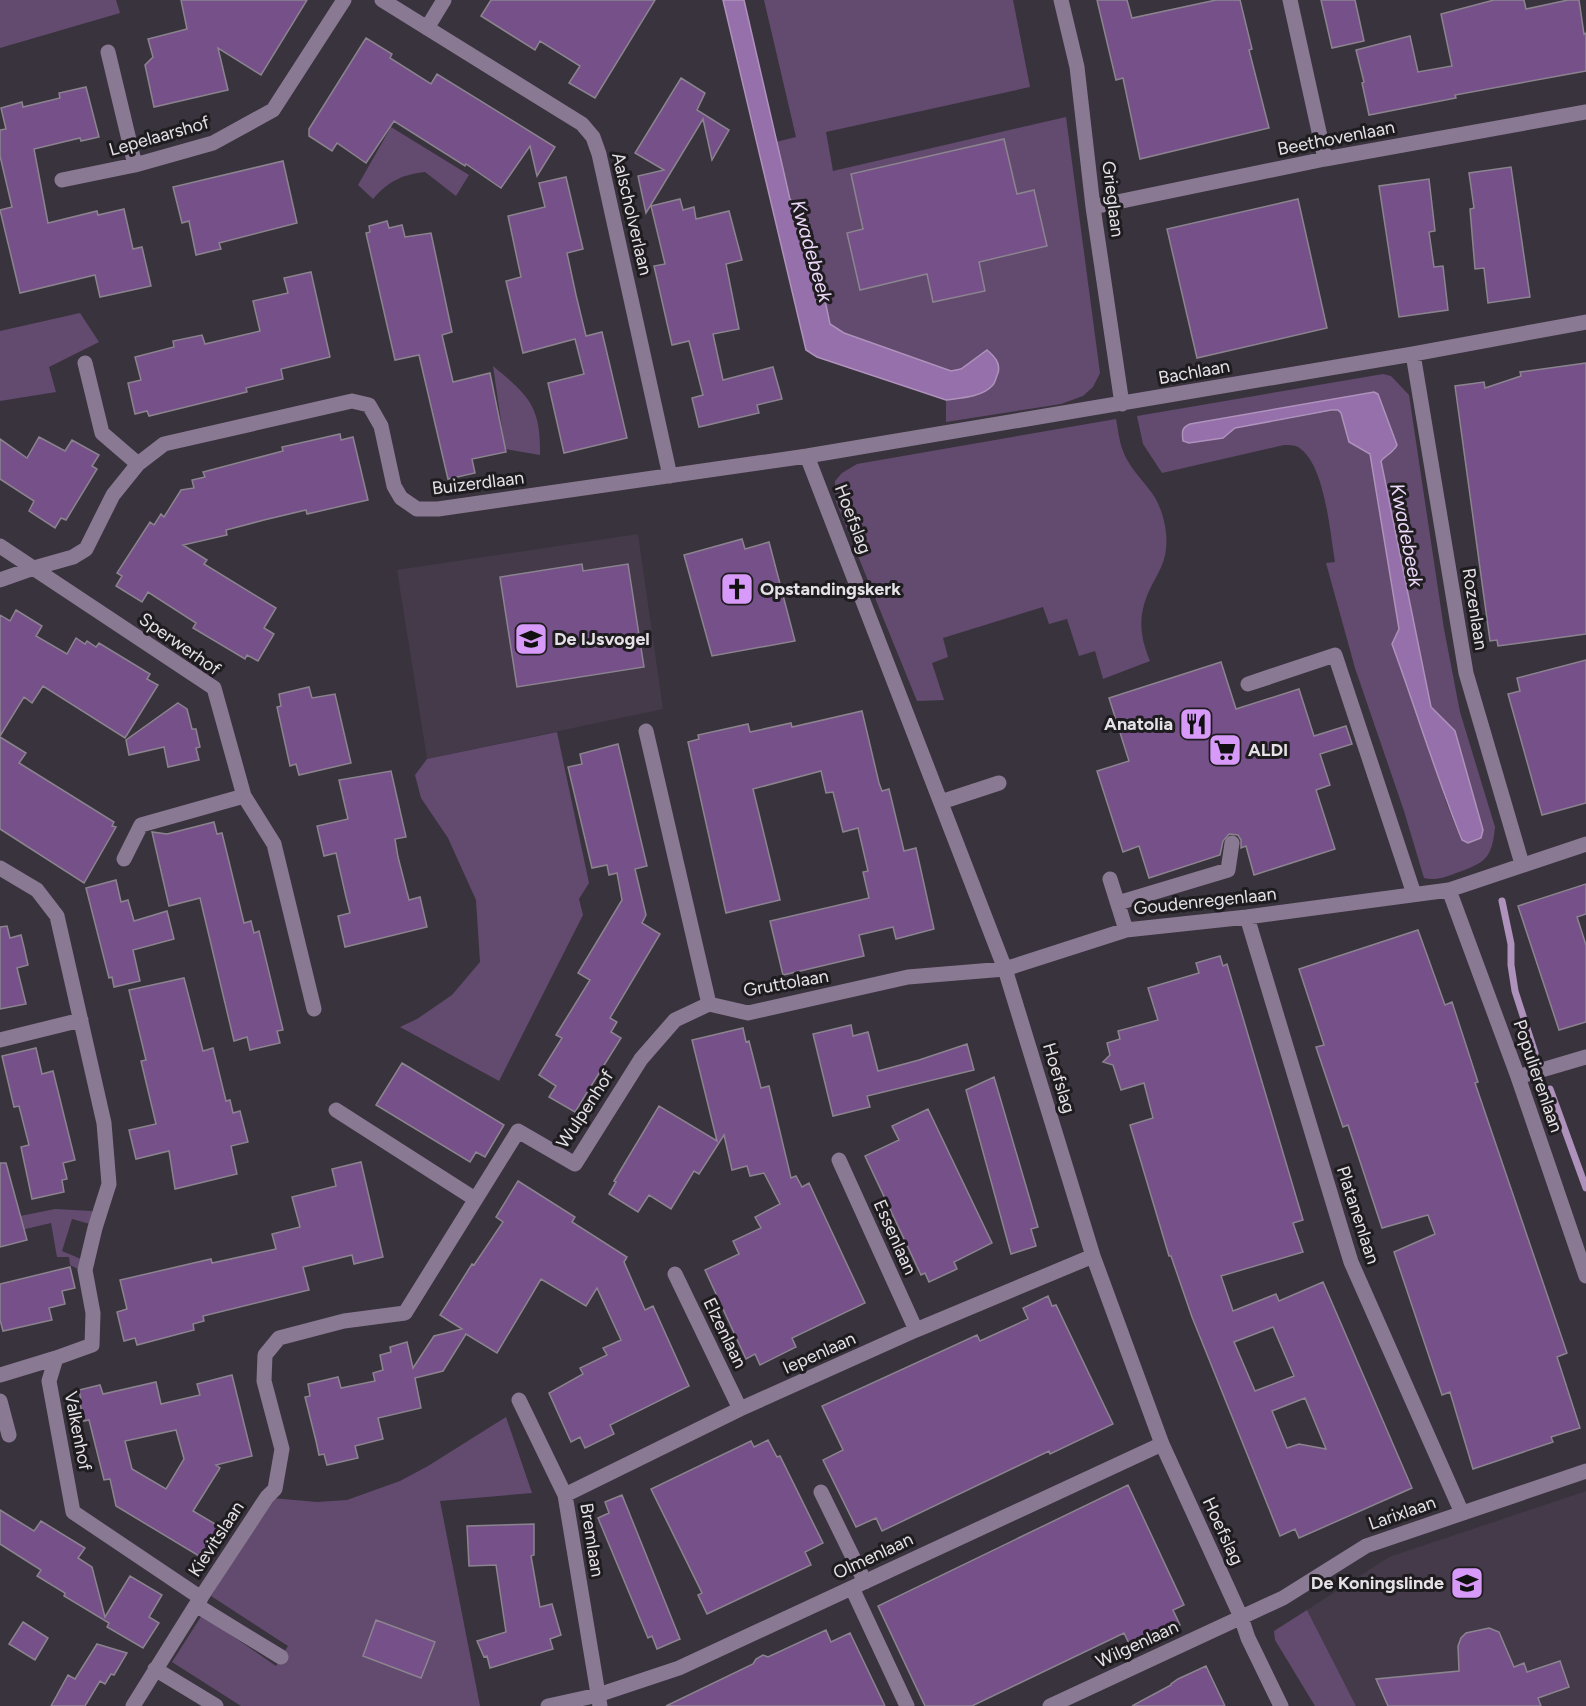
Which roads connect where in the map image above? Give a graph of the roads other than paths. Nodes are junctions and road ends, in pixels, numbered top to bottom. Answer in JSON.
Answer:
{"nodes":[{"id":1,"x":344,"y":0,"type":"edge"},
{"id":2,"x":382,"y":0,"type":"edge"},
{"id":3,"x":444,"y":0,"type":"edge"},
{"id":4,"x":1061,"y":0,"type":"edge"},
{"id":5,"x":1290,"y":0,"type":"edge"},
{"id":6,"x":427,"y":28,"type":"junction"},
{"id":7,"x":108,"y":52,"type":"dead end"},
{"id":8,"x":1586,"y":112,"type":"edge"},
{"id":9,"x":1325,"y":159,"type":"junction"},
{"id":10,"x":135,"y":165,"type":"junction"},
{"id":11,"x":62,"y":180,"type":"dead end"},
{"id":12,"x":1094,"y":207,"type":"junction"},
{"id":13,"x":1586,"y":322,"type":"edge"},
{"id":14,"x":1413,"y":354,"type":"junction"},
{"id":15,"x":85,"y":363,"type":"dead end"},
{"id":16,"x":1122,"y":404,"type":"junction"},
{"id":17,"x":807,"y":456,"type":"junction"},
{"id":18,"x":138,"y":464,"type":"junction"},
{"id":19,"x":670,"y":476,"type":"junction"},
{"id":20,"x":0,"y":546,"type":"edge"},
{"id":21,"x":33,"y":568,"type":"junction"},
{"id":22,"x":0,"y":580,"type":"edge"},
{"id":23,"x":1248,"y":684,"type":"dead end"},
{"id":24,"x":646,"y":731,"type":"dead end"},
{"id":25,"x":999,"y":783,"type":"dead end"},
{"id":26,"x":244,"y":796,"type":"junction"},
{"id":27,"x":941,"y":802,"type":"junction"},
{"id":28,"x":1232,"y":843,"type":"dead end"},
{"id":29,"x":1586,"y":844,"type":"edge"},
{"id":30,"x":124,"y":859,"type":"dead end"},
{"id":31,"x":1522,"y":864,"type":"junction"},
{"id":32,"x":0,"y":868,"type":"edge"},
{"id":33,"x":1110,"y":879,"type":"dead end"},
{"id":34,"x":1449,"y":890,"type":"junction"},
{"id":35,"x":1414,"y":894,"type":"junction"},
{"id":36,"x":1118,"y":903,"type":"junction"},
{"id":37,"x":1247,"y":917,"type":"junction"},
{"id":38,"x":1126,"y":930,"type":"junction"},
{"id":39,"x":1005,"y":969,"type":"junction"},
{"id":40,"x":708,"y":1004,"type":"junction"},
{"id":41,"x":314,"y":1009,"type":"dead end"},
{"id":42,"x":81,"y":1020,"type":"junction"},
{"id":43,"x":0,"y":1040,"type":"edge"},
{"id":44,"x":1586,"y":1057,"type":"edge"},
{"id":45,"x":1518,"y":1077,"type":"junction"},
{"id":46,"x":336,"y":1110,"type":"dead end"},
{"id":47,"x":839,"y":1160,"type":"dead end"},
{"id":48,"x":475,"y":1199,"type":"junction"},
{"id":49,"x":1092,"y":1256,"type":"junction"},
{"id":50,"x":1585,"y":1269,"type":"edge"},
{"id":51,"x":675,"y":1274,"type":"dead end"},
{"id":52,"x":916,"y":1330,"type":"junction"},
{"id":53,"x":56,"y":1358,"type":"junction"},
{"id":54,"x":0,"y":1375,"type":"edge"},
{"id":55,"x":264,"y":1381,"type":"joint"},
{"id":56,"x":519,"y":1400,"type":"dead end"},
{"id":57,"x":0,"y":1401,"type":"edge"},
{"id":58,"x":740,"y":1409,"type":"junction"},
{"id":59,"x":9,"y":1435,"type":"dead end"},
{"id":60,"x":1162,"y":1444,"type":"junction"},
{"id":61,"x":1586,"y":1471,"type":"edge"},
{"id":62,"x":821,"y":1492,"type":"dead end"},
{"id":63,"x":565,"y":1495,"type":"junction"},
{"id":64,"x":1462,"y":1513,"type":"junction"},
{"id":65,"x":858,"y":1585,"type":"junction"},
{"id":66,"x":198,"y":1601,"type":"junction"},
{"id":67,"x":1241,"y":1617,"type":"junction"},
{"id":68,"x":280,"y":1657,"type":"dead end"},
{"id":69,"x":155,"y":1669,"type":"junction"},
{"id":70,"x":599,"y":1701,"type":"edge"},
{"id":71,"x":133,"y":1706,"type":"edge"},
{"id":72,"x":216,"y":1706,"type":"edge"},
{"id":73,"x":548,"y":1706,"type":"edge"},
{"id":74,"x":907,"y":1706,"type":"edge"},
{"id":75,"x":1050,"y":1706,"type":"edge"},
{"id":76,"x":1281,"y":1706,"type":"edge"}],
"edges":[{"from":1,"to":10,"type":"street","name":"Lepelaarshof"},
{"from":2,"to":6,"type":"street","name":"Aalscholverlaan"},
{"from":3,"to":6,"type":"street"},
{"from":4,"to":12,"type":"street","name":"Grieglaan"},
{"from":5,"to":9,"type":"street"},
{"from":6,"to":19,"type":"street","name":"Aalscholverlaan"},
{"from":7,"to":10,"type":"street","name":"Lepelaarshof"},
{"from":8,"to":9,"type":"street","name":"Beethovenlaan"},
{"from":9,"to":12,"type":"street","name":"Beethovenlaan"},
{"from":10,"to":11,"type":"street","name":"Lepelaarshof"},
{"from":12,"to":16,"type":"street","name":"Grieglaan"},
{"from":13,"to":14,"type":"street","name":"Bachlaan"},
{"from":14,"to":16,"type":"street","name":"Bachlaan"},
{"from":14,"to":31,"type":"street","name":"Rozenlaan"},
{"from":15,"to":18,"type":"street"},
{"from":16,"to":17,"type":"street","name":"Bachlaan"},
{"from":17,"to":19,"type":"street","name":"Buizerdlaan"},
{"from":17,"to":27,"type":"street","name":"Hoefslag"},
{"from":18,"to":19,"type":"street","name":"Buizerdlaan"},
{"from":18,"to":21,"type":"street","name":"Buizerdlaan"},
{"from":20,"to":21,"type":"street","name":"Sperwerhof"},
{"from":21,"to":22,"type":"street"},
{"from":21,"to":26,"type":"street","name":"Sperwerhof"},
{"from":23,"to":35,"type":"street"},
{"from":24,"to":40,"type":"street"},
{"from":25,"to":27,"type":"street"},
{"from":26,"to":30,"type":"street"},
{"from":26,"to":41,"type":"street","name":"Sperwerhof"},
{"from":27,"to":39,"type":"street","name":"Hoefslag"},
{"from":28,"to":36,"type":"street"},
{"from":29,"to":31,"type":"street","name":"Goudenregenlaan"},
{"from":31,"to":34,"type":"street","name":"Goudenregenlaan"},
{"from":32,"to":42,"type":"street"},
{"from":33,"to":36,"type":"street"},
{"from":34,"to":35,"type":"street","name":"Goudenregenlaan"},
{"from":34,"to":45,"type":"street","name":"Populierenlaan"},
{"from":35,"to":37,"type":"street","name":"Goudenregenlaan"},
{"from":36,"to":38,"type":"street"},
{"from":37,"to":38,"type":"street","name":"Goudenregenlaan"},
{"from":37,"to":64,"type":"street","name":"Platanenlaan"},
{"from":38,"to":39,"type":"street","name":"Goudenregenlaan"},
{"from":39,"to":40,"type":"street","name":"Gruttolaan"},
{"from":39,"to":49,"type":"street","name":"Hoefslag"},
{"from":40,"to":48,"type":"street","name":"Wulpenhof"},
{"from":42,"to":43,"type":"street"},
{"from":42,"to":53,"type":"street"},
{"from":44,"to":45,"type":"street"},
{"from":45,"to":50,"type":"street","name":"Populierenlaan"},
{"from":46,"to":48,"type":"street"},
{"from":47,"to":52,"type":"street","name":"Essenlaan"},
{"from":48,"to":55,"type":"street","name":"Wulpenhof"},
{"from":49,"to":52,"type":"street","name":"Iepenlaan"},
{"from":49,"to":60,"type":"street","name":"Hoefslag"},
{"from":51,"to":58,"type":"street","name":"Elzenlaan"},
{"from":52,"to":58,"type":"street","name":"Iepenlaan"},
{"from":53,"to":54,"type":"street"},
{"from":53,"to":66,"type":"street","name":"Valkenhof"},
{"from":55,"to":66,"type":"street","name":"Kievitslaan"},
{"from":56,"to":63,"type":"street","name":"Bremlaan"},
{"from":57,"to":59,"type":"street"},
{"from":58,"to":63,"type":"street","name":"Iepenlaan"},
{"from":60,"to":65,"type":"street","name":"Olmenlaan"},
{"from":60,"to":67,"type":"street","name":"Hoefslag"},
{"from":61,"to":64,"type":"street","name":"Larixlaan"},
{"from":62,"to":65,"type":"street"},
{"from":63,"to":70,"type":"street","name":"Bremlaan"},
{"from":64,"to":67,"type":"street","name":"Larixlaan"},
{"from":65,"to":70,"type":"street","name":"Olmenlaan"},
{"from":65,"to":74,"type":"street"},
{"from":66,"to":68,"type":"street","name":"Valkenhof"},
{"from":66,"to":69,"type":"street","name":"Kievitslaan"},
{"from":67,"to":75,"type":"street","name":"Wilgenlaan"},
{"from":67,"to":76,"type":"street","name":"Hoefslag"},
{"from":69,"to":71,"type":"street","name":"Kievitslaan"},
{"from":69,"to":72,"type":"street"},
{"from":70,"to":73,"type":"street"}]}
